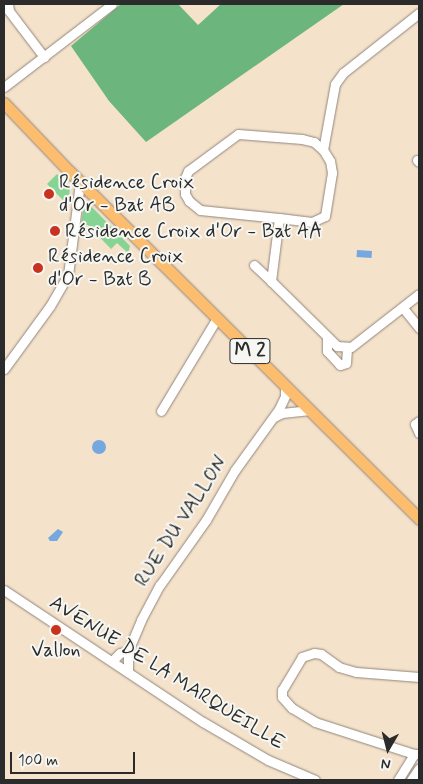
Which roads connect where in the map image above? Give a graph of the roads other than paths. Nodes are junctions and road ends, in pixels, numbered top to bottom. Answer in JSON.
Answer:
{"nodes":[{"id":1,"x":8,"y":4,"type":"edge"},
{"id":2,"x":112,"y":4,"type":"edge"},
{"id":3,"x":416,"y":4,"type":"edge"},
{"id":4,"x":419,"y":8,"type":"edge"},
{"id":5,"x":419,"y":13,"type":"edge"},
{"id":6,"x":44,"y":57,"type":"junction"},
{"id":7,"x":4,"y":87,"type":"edge"},
{"id":8,"x":4,"y":103,"type":"edge"},
{"id":9,"x":323,"y":150,"type":"junction"},
{"id":10,"x":80,"y":183,"type":"junction"},
{"id":11,"x":278,"y":218,"type":"junction"},
{"id":12,"x":254,"y":265,"type":"dead end"},
{"id":13,"x":270,"y":281,"type":"junction"},
{"id":14,"x":419,"y":294,"type":"edge"},
{"id":15,"x":403,"y":308,"type":"junction"},
{"id":16,"x":217,"y":318,"type":"junction"},
{"id":17,"x":419,"y":328,"type":"edge"},
{"id":18,"x":327,"y":338,"type":"junction"},
{"id":19,"x":347,"y":348,"type":"junction"},
{"id":20,"x":4,"y":368,"type":"edge"},
{"id":21,"x":285,"y":386,"type":"junction"},
{"id":22,"x":310,"y":410,"type":"junction"},
{"id":23,"x":161,"y":411,"type":"dead end"},
{"id":24,"x":274,"y":417,"type":"junction"},
{"id":25,"x":419,"y":421,"type":"edge"},
{"id":26,"x":419,"y":433,"type":"edge"},
{"id":27,"x":419,"y":519,"type":"edge"},
{"id":28,"x":4,"y":590,"type":"edge"},
{"id":29,"x":128,"y":651,"type":"junction"},
{"id":30,"x":112,"y":661,"type":"junction"},
{"id":31,"x":128,"y":672,"type":"junction"},
{"id":32,"x":419,"y":677,"type":"edge"},
{"id":33,"x":416,"y":754,"type":"edge"},
{"id":34,"x":419,"y":768,"type":"edge"},
{"id":35,"x":315,"y":780,"type":"edge"},
{"id":36,"x":398,"y":780,"type":"edge"},
{"id":37,"x":411,"y":780,"type":"edge"}],
"edges":[{"from":1,"to":6,"type":"street"},
{"from":2,"to":6,"type":"street"},
{"from":3,"to":4,"type":"street"},
{"from":5,"to":9,"type":"street"},
{"from":6,"to":7,"type":"street"},
{"from":8,"to":10,"type":"main road","number":"M 2"},
{"from":9,"to":11,"type":"street"},
{"from":9,"to":11,"type":"street"},
{"from":10,"to":16,"type":"main road","number":"M 2"},
{"from":10,"to":20,"type":"street"},
{"from":11,"to":13,"type":"street"},
{"from":12,"to":13,"type":"street"},
{"from":13,"to":18,"type":"street"},
{"from":14,"to":15,"type":"street"},
{"from":15,"to":17,"type":"street"},
{"from":15,"to":19,"type":"street"},
{"from":16,"to":21,"type":"main road","number":"M 2"},
{"from":16,"to":23,"type":"street"},
{"from":18,"to":19,"type":"street"},
{"from":18,"to":19,"type":"street"},
{"from":21,"to":22,"type":"main road","number":"M 2"},
{"from":21,"to":24,"type":"street","name":"RUE DU VALLON"},
{"from":22,"to":24,"type":"street"},
{"from":22,"to":27,"type":"main road","number":"M 2"},
{"from":24,"to":29,"type":"street","name":"RUE DU VALLON"},
{"from":25,"to":26,"type":"street"},
{"from":28,"to":30,"type":"street","name":"AVENUE DE LA MARQUEILLE"},
{"from":29,"to":30,"type":"street"},
{"from":29,"to":31,"type":"street","name":"RUE DU VALLON"},
{"from":30,"to":31,"type":"street","name":"AVENUE DE LA MARQUEILLE"},
{"from":31,"to":35,"type":"street","name":"AVENUE DE LA MARQUEILLE"},
{"from":32,"to":33,"type":"street"},
{"from":33,"to":36,"type":"street"},
{"from":34,"to":37,"type":"street"}]}
